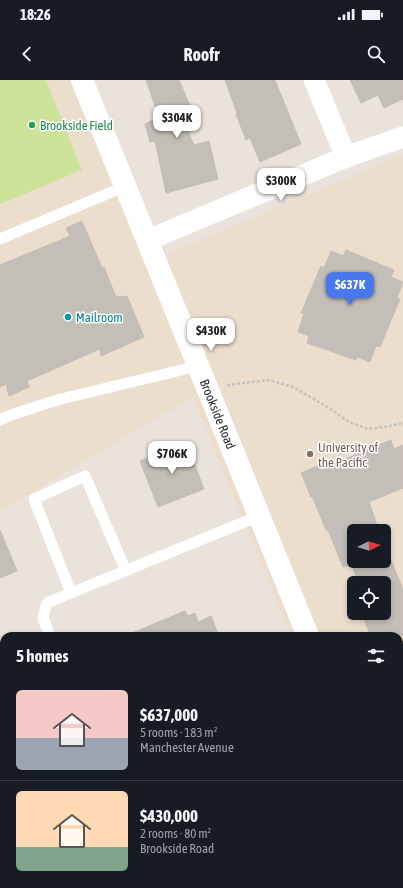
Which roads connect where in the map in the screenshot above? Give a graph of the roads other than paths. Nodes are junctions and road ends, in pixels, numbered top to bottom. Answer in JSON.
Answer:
{"nodes":[{"id":1,"x":82,"y":80,"type":"edge"},
{"id":2,"x":314,"y":80,"type":"edge"},
{"id":3,"x":403,"y":137,"type":"edge"},
{"id":4,"x":346,"y":157,"type":"junction"},
{"id":5,"x":126,"y":186,"type":"junction"},
{"id":6,"x":0,"y":239,"type":"edge"},
{"id":7,"x":148,"y":240,"type":"junction"},
{"id":8,"x":198,"y":366,"type":"junction"},
{"id":9,"x":0,"y":420,"type":"edge"},
{"id":10,"x":259,"y":516,"type":"junction"},
{"id":11,"x":126,"y":571,"type":"junction"},
{"id":12,"x":71,"y":593,"type":"junction"},
{"id":13,"x":48,"y":632,"type":"edge"},
{"id":14,"x":306,"y":632,"type":"edge"}],
"edges":[{"from":1,"to":5,"type":"street","name":"Brookside Road"},
{"from":2,"to":4,"type":"street"},
{"from":3,"to":4,"type":"street"},
{"from":4,"to":7,"type":"street"},
{"from":5,"to":6,"type":"lane"},
{"from":5,"to":7,"type":"street","name":"Brookside Road"},
{"from":7,"to":8,"type":"street","name":"Brookside Road"},
{"from":8,"to":9,"type":"lane"},
{"from":8,"to":10,"type":"street","name":"Brookside Road"},
{"from":10,"to":11,"type":"lane"},
{"from":10,"to":14,"type":"street","name":"Brookside Road"},
{"from":11,"to":12,"type":"lane"},
{"from":11,"to":12,"type":"lane"},
{"from":12,"to":13,"type":"lane"}]}
